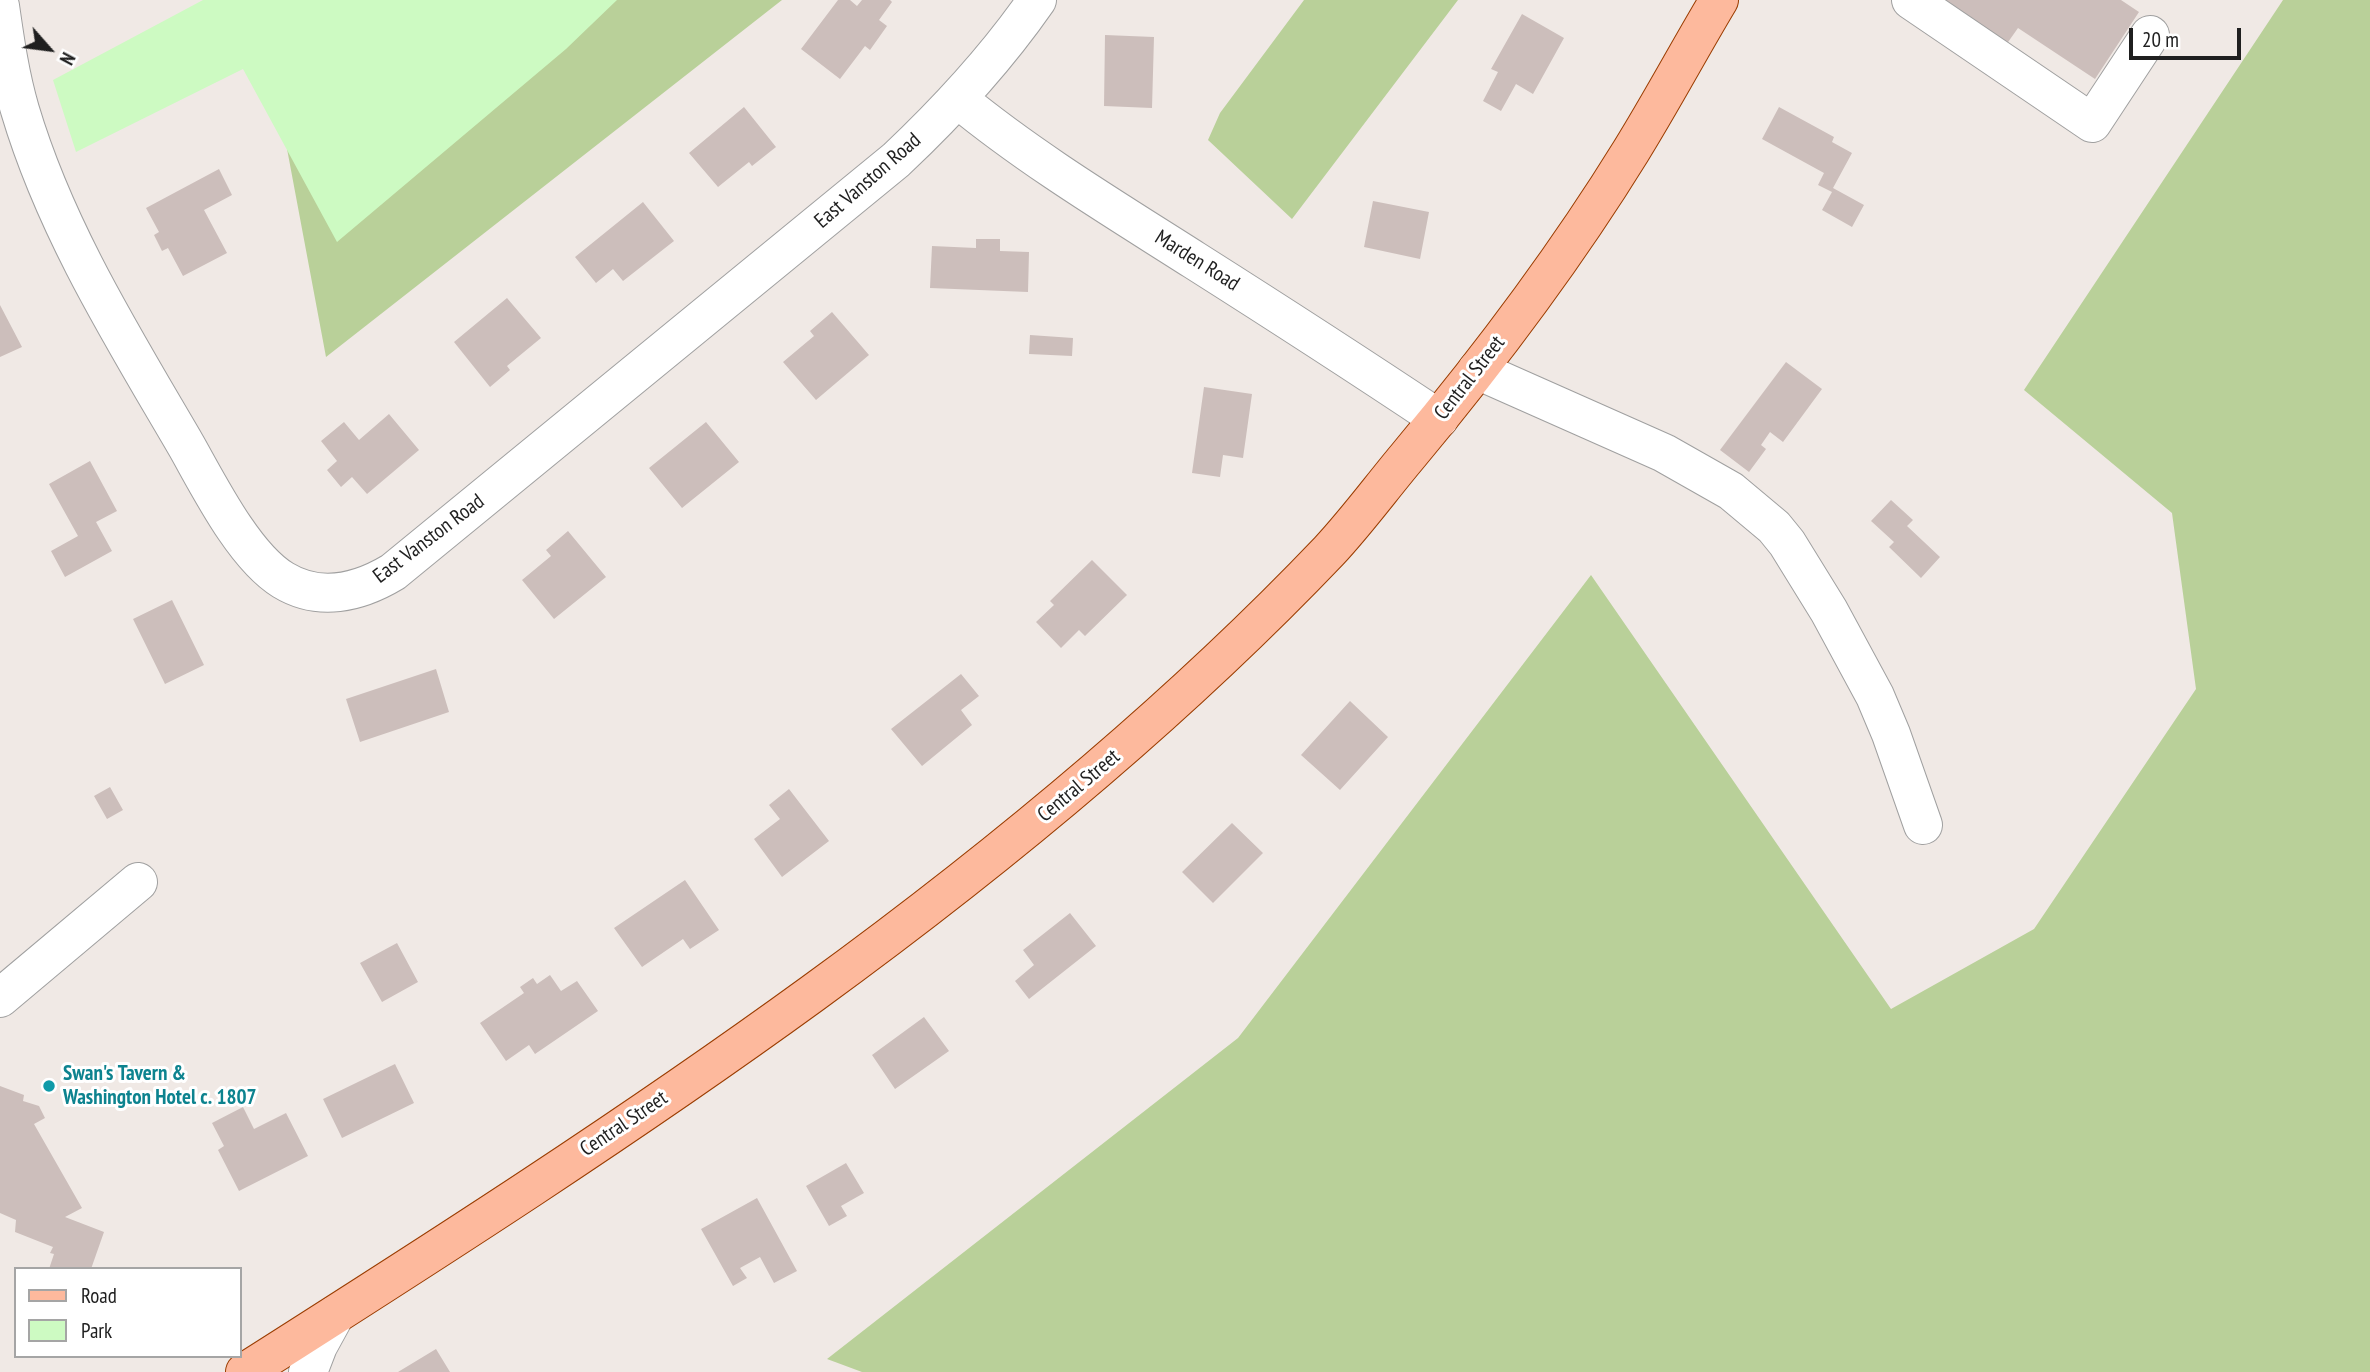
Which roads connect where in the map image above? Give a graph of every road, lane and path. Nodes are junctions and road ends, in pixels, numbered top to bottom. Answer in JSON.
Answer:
{"nodes":[{"id":1,"x":1037,"y":0,"type":"edge"},
{"id":2,"x":1719,"y":0,"type":"edge"},
{"id":3,"x":1911,"y":0,"type":"edge"},
{"id":4,"x":0,"y":6,"type":"edge"},
{"id":5,"x":2150,"y":35,"type":"dead end"},
{"id":6,"x":958,"y":99,"type":"junction"},
{"id":7,"x":17,"y":148,"type":"edge"},
{"id":8,"x":1477,"y":370,"type":"junction"},
{"id":9,"x":1439,"y":419,"type":"junction"},
{"id":10,"x":1923,"y":825,"type":"dead end"},
{"id":11,"x":138,"y":881,"type":"dead end"},
{"id":12,"x":0,"y":998,"type":"edge"},
{"id":13,"x":335,"y":1315,"type":"junction"},
{"id":14,"x":245,"y":1372,"type":"edge"},
{"id":15,"x":308,"y":1372,"type":"edge"}],
"edges":[{"from":1,"to":6,"type":"street","name":"East Vanston Road"},
{"from":2,"to":8,"type":"main road","name":"Central Street"},
{"from":3,"to":5,"type":"street"},
{"from":4,"to":7,"type":"street","name":"East Vanston Road"},
{"from":6,"to":7,"type":"street","name":"East Vanston Road"},
{"from":6,"to":9,"type":"street","name":"Marden Road"},
{"from":8,"to":9,"type":"main road","name":"Central Street"},
{"from":8,"to":10,"type":"street"},
{"from":9,"to":13,"type":"main road","name":"Central Street"},
{"from":11,"to":12,"type":"street"},
{"from":13,"to":14,"type":"main road","name":"Central Street"},
{"from":13,"to":15,"type":"street"}]}
